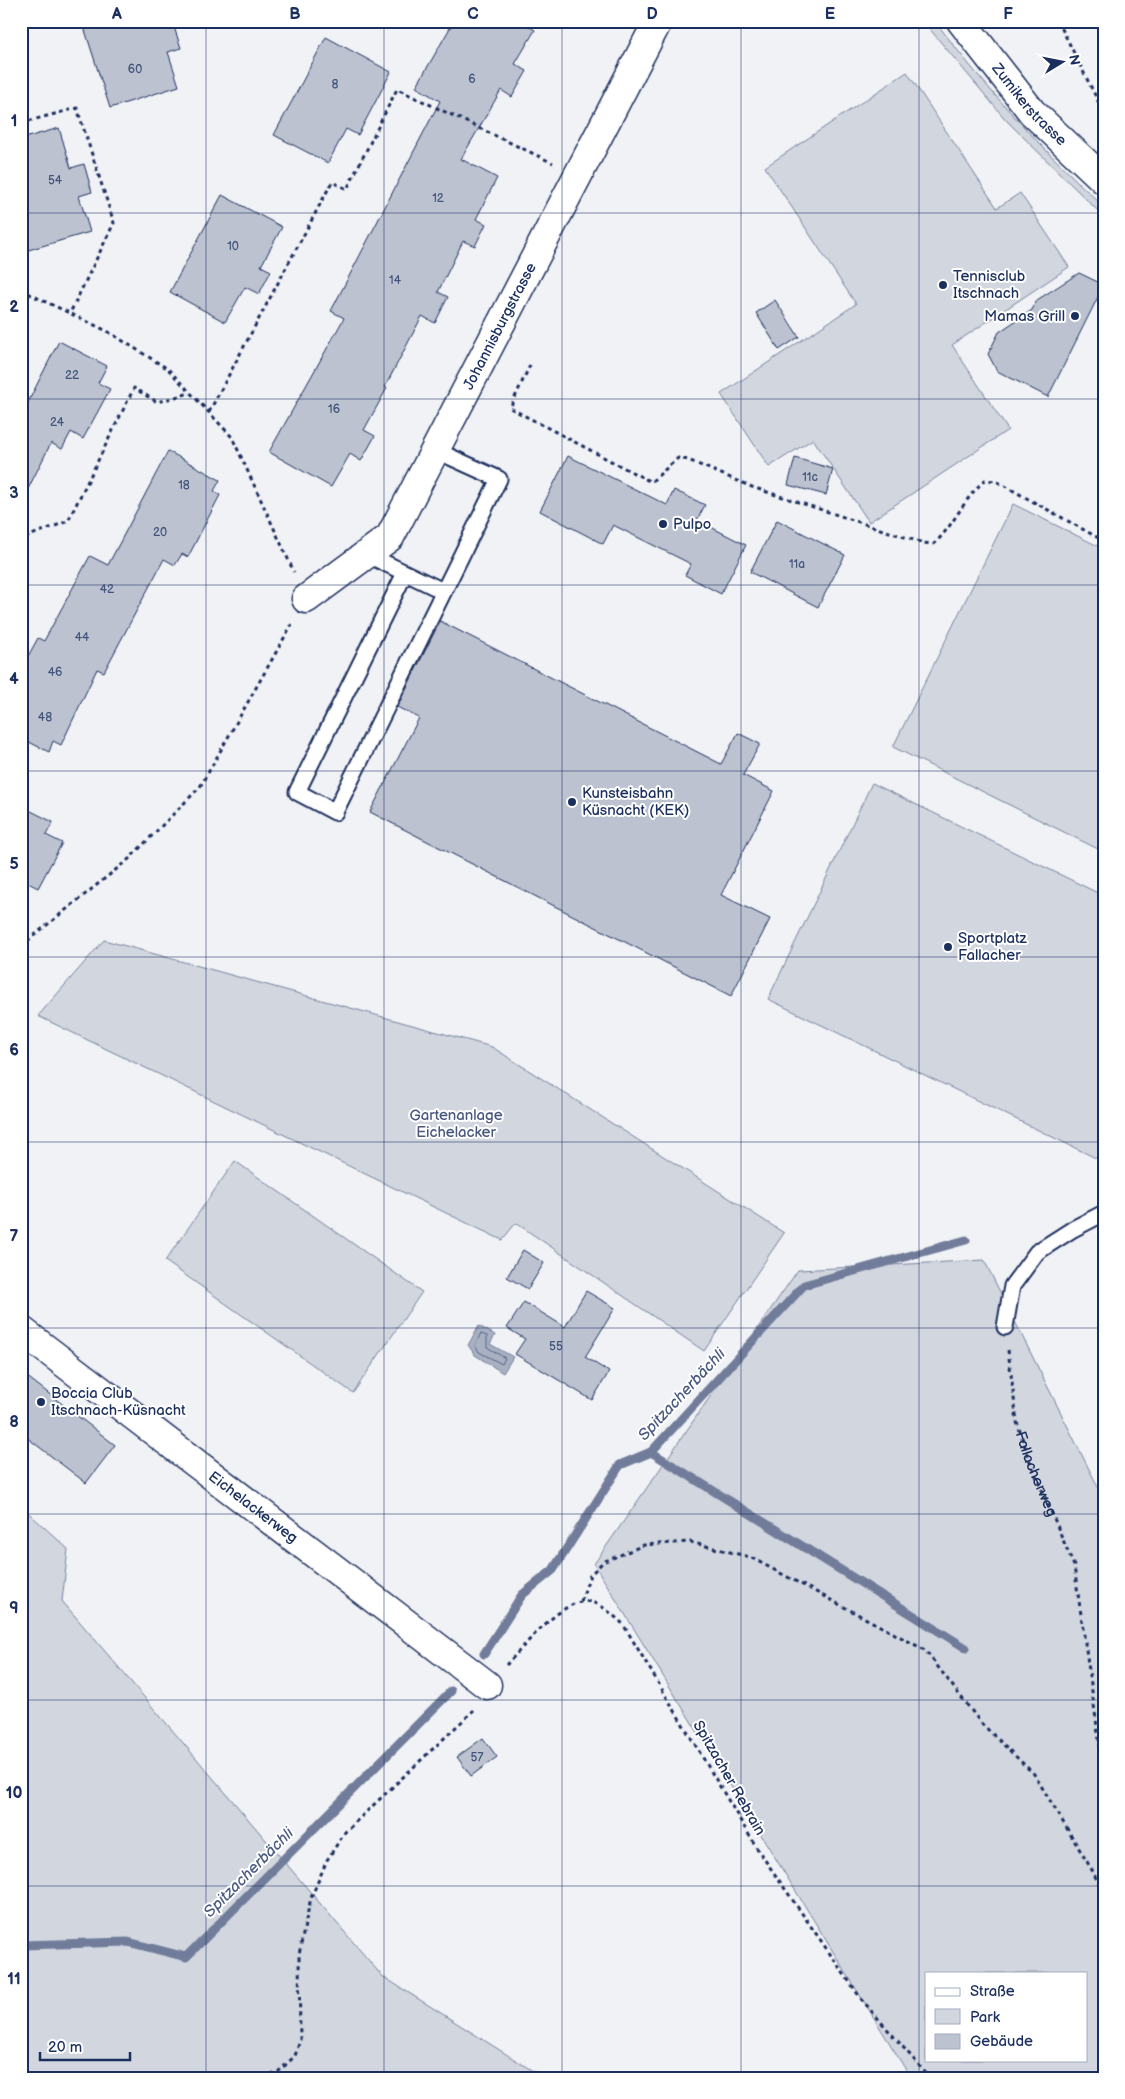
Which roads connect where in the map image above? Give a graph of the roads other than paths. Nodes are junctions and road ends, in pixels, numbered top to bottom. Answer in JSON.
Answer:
{"nodes":[{"id":1,"x":658,"y":21,"type":"edge"},
{"id":2,"x":961,"y":21,"type":"edge"},
{"id":3,"x":1104,"y":180,"type":"edge"},
{"id":4,"x":435,"y":450,"type":"junction"},
{"id":5,"x":366,"y":554,"type":"junction"},
{"id":6,"x":405,"y":573,"type":"junction"},
{"id":7,"x":443,"y":591,"type":"junction"},
{"id":8,"x":306,"y":599,"type":"road end"},
{"id":9,"x":1104,"y":1213,"type":"edge"},
{"id":10,"x":1005,"y":1327,"type":"road end"},
{"id":11,"x":21,"y":1330,"type":"edge"},
{"id":12,"x":487,"y":1685,"type":"road end"}],
"edges":[{"from":1,"to":4,"type":"street","name":"Johannisburgstrasse"},
{"from":2,"to":3,"type":"street","name":"Zumikerstrasse"},
{"from":4,"to":5,"type":"street","name":"Johannisburgstrasse"},
{"from":4,"to":7,"type":"lane"},
{"from":5,"to":6,"type":"lane"},
{"from":5,"to":8,"type":"street","name":"Johannisburgstrasse"},
{"from":6,"to":7,"type":"lane"},
{"from":6,"to":7,"type":"lane"},
{"from":9,"to":10,"type":"lane"},
{"from":11,"to":12,"type":"street","name":"Eichelackerweg"}]}
